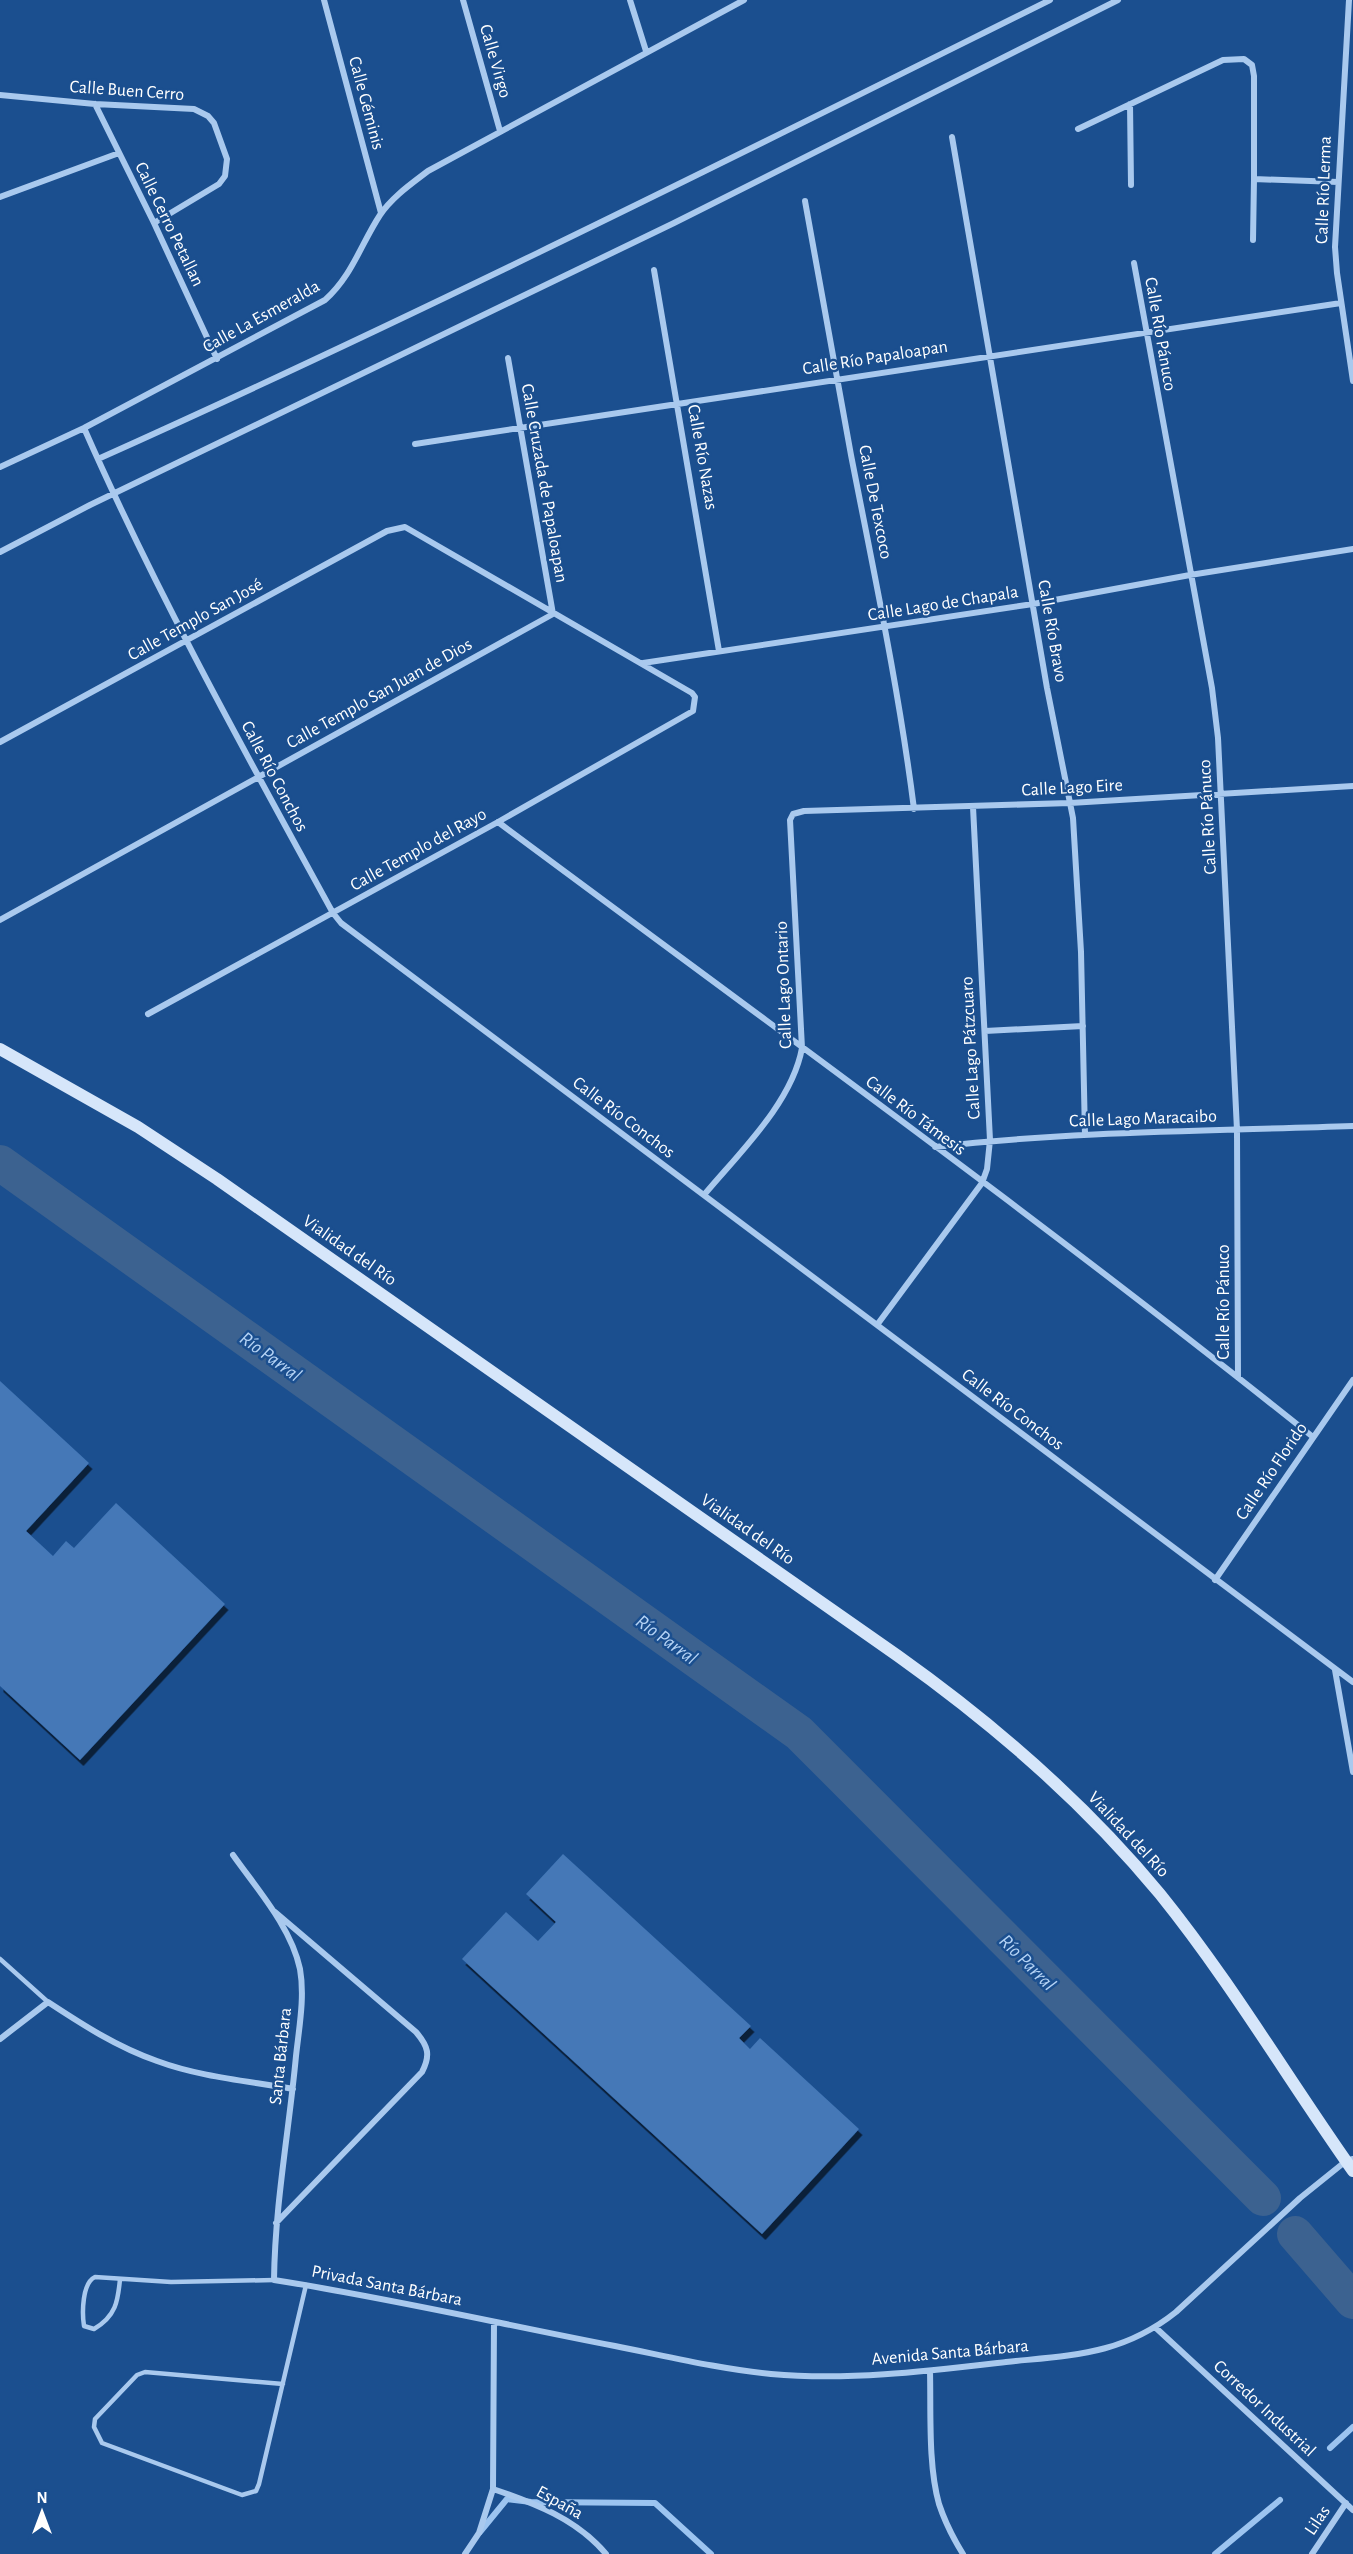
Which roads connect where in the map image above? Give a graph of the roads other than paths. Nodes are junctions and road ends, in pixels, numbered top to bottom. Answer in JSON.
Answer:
{"nodes":[{"id":1,"x":324,"y":0,"type":"edge"},
{"id":2,"x":463,"y":0,"type":"edge"},
{"id":3,"x":630,"y":0,"type":"edge"},
{"id":4,"x":744,"y":0,"type":"edge"},
{"id":5,"x":1050,"y":0,"type":"edge"},
{"id":6,"x":1118,"y":0,"type":"edge"},
{"id":7,"x":1349,"y":0,"type":"edge"},
{"id":8,"x":646,"y":51,"type":"junction"},
{"id":9,"x":0,"y":95,"type":"edge"},
{"id":10,"x":95,"y":104,"type":"junction"},
{"id":11,"x":1131,"y":104,"type":"junction"},
{"id":12,"x":1078,"y":129,"type":"dead end"},
{"id":13,"x":500,"y":131,"type":"junction"},
{"id":14,"x":952,"y":137,"type":"dead end"},
{"id":15,"x":119,"y":153,"type":"junction"},
{"id":16,"x":1254,"y":179,"type":"junction"},
{"id":17,"x":1338,"y":182,"type":"junction"},
{"id":18,"x":1131,"y":185,"type":"dead end"},
{"id":19,"x":0,"y":197,"type":"edge"},
{"id":20,"x":805,"y":201,"type":"dead end"},
{"id":21,"x":381,"y":213,"type":"junction"},
{"id":22,"x":154,"y":223,"type":"junction"},
{"id":23,"x":1253,"y":240,"type":"dead end"},
{"id":24,"x":1134,"y":263,"type":"dead end"},
{"id":25,"x":654,"y":270,"type":"dead end"},
{"id":26,"x":1341,"y":303,"type":"junction"},
{"id":27,"x":1145,"y":332,"type":"junction"},
{"id":28,"x":990,"y":355,"type":"junction"},
{"id":29,"x":508,"y":358,"type":"dead end"},
{"id":30,"x":217,"y":359,"type":"junction"},
{"id":31,"x":836,"y":378,"type":"junction"},
{"id":32,"x":1353,"y":381,"type":"edge"},
{"id":33,"x":678,"y":403,"type":"junction"},
{"id":34,"x":84,"y":428,"type":"junction"},
{"id":35,"x":520,"y":429,"type":"junction"},
{"id":36,"x":415,"y":444,"type":"dead end"},
{"id":37,"x":98,"y":459,"type":"junction"},
{"id":38,"x":0,"y":467,"type":"edge"},
{"id":39,"x":113,"y":494,"type":"junction"},
{"id":40,"x":1353,"y":549,"type":"edge"},
{"id":41,"x":0,"y":552,"type":"edge"},
{"id":42,"x":1190,"y":575,"type":"junction"},
{"id":43,"x":1033,"y":604,"type":"junction"},
{"id":44,"x":553,"y":614,"type":"junction"},
{"id":45,"x":885,"y":627,"type":"junction"},
{"id":46,"x":188,"y":640,"type":"junction"},
{"id":47,"x":719,"y":651,"type":"junction"},
{"id":48,"x":642,"y":663,"type":"junction"},
{"id":49,"x":0,"y":741,"type":"edge"},
{"id":50,"x":258,"y":777,"type":"junction"},
{"id":51,"x":1353,"y":786,"type":"edge"},
{"id":52,"x":1221,"y":795,"type":"junction"},
{"id":53,"x":1071,"y":803,"type":"junction"},
{"id":54,"x":973,"y":807,"type":"junction"},
{"id":55,"x":914,"y":809,"type":"junction"},
{"id":56,"x":793,"y":814,"type":"joint"},
{"id":57,"x":498,"y":822,"type":"junction"},
{"id":58,"x":333,"y":914,"type":"junction"},
{"id":59,"x":0,"y":920,"type":"edge"},
{"id":60,"x":148,"y":1014,"type":"dead end"},
{"id":61,"x":1083,"y":1026,"type":"junction"},
{"id":62,"x":985,"y":1031,"type":"junction"},
{"id":63,"x":802,"y":1048,"type":"junction"},
{"id":64,"x":0,"y":1049,"type":"edge"},
{"id":65,"x":1353,"y":1126,"type":"edge"},
{"id":66,"x":1238,"y":1130,"type":"junction"},
{"id":67,"x":1085,"y":1135,"type":"junction"},
{"id":68,"x":990,"y":1140,"type":"junction"},
{"id":69,"x":935,"y":1147,"type":"junction"},
{"id":70,"x":982,"y":1183,"type":"junction"},
{"id":71,"x":704,"y":1195,"type":"junction"},
{"id":72,"x":877,"y":1325,"type":"junction"},
{"id":73,"x":1238,"y":1377,"type":"junction"},
{"id":74,"x":1353,"y":1380,"type":"edge"},
{"id":75,"x":1313,"y":1437,"type":"junction"},
{"id":76,"x":1215,"y":1580,"type":"junction"},
{"id":77,"x":1335,"y":1670,"type":"junction"},
{"id":78,"x":1353,"y":1682,"type":"edge"},
{"id":79,"x":1353,"y":1772,"type":"edge"},
{"id":80,"x":233,"y":1855,"type":"dead end"},
{"id":81,"x":270,"y":1908,"type":"junction"},
{"id":82,"x":0,"y":1959,"type":"edge"},
{"id":83,"x":48,"y":2002,"type":"junction"},
{"id":84,"x":0,"y":2039,"type":"edge"},
{"id":85,"x":293,"y":2089,"type":"junction"},
{"id":86,"x":1351,"y":2164,"type":"edge"},
{"id":87,"x":276,"y":2223,"type":"junction"},
{"id":88,"x":120,"y":2278,"type":"junction"},
{"id":89,"x":274,"y":2280,"type":"junction"},
{"id":90,"x":306,"y":2285,"type":"junction"},
{"id":91,"x":494,"y":2322,"type":"junction"},
{"id":92,"x":1156,"y":2328,"type":"junction"},
{"id":93,"x":930,"y":2371,"type":"junction"},
{"id":94,"x":283,"y":2384,"type":"junction"},
{"id":95,"x":493,"y":2489,"type":"junction"},
{"id":96,"x":1346,"y":2503,"type":"junction"},
{"id":97,"x":1353,"y":2510,"type":"edge"},
{"id":98,"x":465,"y":2554,"type":"edge"},
{"id":99,"x":606,"y":2554,"type":"edge"},
{"id":100,"x":963,"y":2554,"type":"edge"},
{"id":101,"x":1312,"y":2554,"type":"edge"}],
"edges":[{"from":1,"to":21,"type":"street","name":"Calle Géminis"},
{"from":2,"to":13,"type":"street","name":"Calle Virgo"},
{"from":3,"to":8,"type":"street"},
{"from":4,"to":8,"type":"street","name":"Calle La Esmeralda"},
{"from":5,"to":37,"type":"street"},
{"from":6,"to":39,"type":"street"},
{"from":7,"to":17,"type":"street","name":"Calle Río Lerma"},
{"from":8,"to":13,"type":"street","name":"Calle La Esmeralda"},
{"from":9,"to":10,"type":"street","name":"Calle Buen Cerro"},
{"from":10,"to":15,"type":"street","name":"Calle Cerro Petallan"},
{"from":10,"to":22,"type":"street","name":"Calle Buen Cerro"},
{"from":11,"to":12,"type":"street"},
{"from":11,"to":16,"type":"street"},
{"from":11,"to":18,"type":"street"},
{"from":13,"to":21,"type":"street","name":"Calle La Esmeralda"},
{"from":14,"to":28,"type":"street","name":"Calle Río Bravo"},
{"from":15,"to":19,"type":"street"},
{"from":15,"to":22,"type":"street","name":"Calle Cerro Petallan"},
{"from":16,"to":17,"type":"street"},
{"from":16,"to":23,"type":"street"},
{"from":17,"to":26,"type":"street","name":"Calle Río Lerma"},
{"from":20,"to":31,"type":"street","name":"Calle De Texcoco"},
{"from":21,"to":30,"type":"street","name":"Calle La Esmeralda"},
{"from":22,"to":30,"type":"street","name":"Calle Cerro Petallan"},
{"from":24,"to":27,"type":"street","name":"Calle Río Pánuco"},
{"from":25,"to":33,"type":"street","name":"Calle Río Nazas"},
{"from":26,"to":27,"type":"street","name":"Calle Río Papaloapan"},
{"from":26,"to":32,"type":"street","name":"Calle Río Lerma"},
{"from":27,"to":28,"type":"street","name":"Calle Río Papaloapan"},
{"from":27,"to":42,"type":"street","name":"Calle Río Pánuco"},
{"from":28,"to":31,"type":"street","name":"Calle Río Papaloapan"},
{"from":28,"to":43,"type":"street","name":"Calle Río Bravo"},
{"from":29,"to":35,"type":"street","name":"Calle Cruzada de Papaloapan"},
{"from":30,"to":34,"type":"street","name":"Calle La Esmeralda"},
{"from":31,"to":33,"type":"street","name":"Calle Río Papaloapan"},
{"from":31,"to":45,"type":"street","name":"Calle De Texcoco"},
{"from":33,"to":35,"type":"street","name":"Calle Río Papaloapan"},
{"from":33,"to":47,"type":"street","name":"Calle Río Nazas"},
{"from":34,"to":37,"type":"street","name":"Calle Río Conchos"},
{"from":34,"to":38,"type":"street","name":"Calle La Esmeralda"},
{"from":35,"to":36,"type":"street","name":"Calle Río Papaloapan"},
{"from":35,"to":44,"type":"street","name":"Calle Cruzada de Papaloapan"},
{"from":37,"to":39,"type":"street","name":"Calle Río Conchos"},
{"from":39,"to":41,"type":"street"},
{"from":39,"to":46,"type":"street","name":"Calle Río Conchos"},
{"from":40,"to":42,"type":"street","name":"Calle Lago de Chapala"},
{"from":42,"to":43,"type":"street","name":"Calle Lago de Chapala"},
{"from":42,"to":52,"type":"street","name":"Calle Río Pánuco"},
{"from":43,"to":45,"type":"street","name":"Calle Lago de Chapala"},
{"from":43,"to":53,"type":"street","name":"Calle Río Bravo"},
{"from":44,"to":46,"type":"street","name":"Calle Templo San José"},
{"from":44,"to":48,"type":"street"},
{"from":44,"to":50,"type":"street","name":"Calle Templo San Juan de Dios"},
{"from":45,"to":47,"type":"street","name":"Calle Lago de Chapala"},
{"from":45,"to":55,"type":"street","name":"Calle De Texcoco"},
{"from":46,"to":49,"type":"street","name":"Calle Templo San José"},
{"from":46,"to":50,"type":"street","name":"Calle Río Conchos"},
{"from":47,"to":48,"type":"street","name":"Calle Lago de Chapala"},
{"from":48,"to":57,"type":"street","name":"Calle Templo del Rayo"},
{"from":50,"to":58,"type":"street","name":"Calle Río Conchos"},
{"from":50,"to":59,"type":"street","name":"Calle Templo San Juan de Dios"},
{"from":51,"to":52,"type":"street","name":"Calle Lago Eire"},
{"from":52,"to":53,"type":"street","name":"Calle Lago Eire"},
{"from":52,"to":66,"type":"street","name":"Calle Río Pánuco"},
{"from":53,"to":54,"type":"street","name":"Calle Lago Eire"},
{"from":53,"to":61,"type":"street","name":"Calle Río Bravo"},
{"from":54,"to":55,"type":"street","name":"Calle Lago Eire"},
{"from":54,"to":62,"type":"street","name":"Calle Lago Pátzcuaro"},
{"from":55,"to":56,"type":"street","name":"Calle Lago Eire"},
{"from":56,"to":63,"type":"street","name":"Calle Lago Ontario"},
{"from":57,"to":58,"type":"street","name":"Calle Templo del Rayo"},
{"from":57,"to":63,"type":"street","name":"Calle Río Támesis"},
{"from":58,"to":60,"type":"street","name":"Calle Templo del Rayo"},
{"from":58,"to":71,"type":"street","name":"Calle Río Conchos"},
{"from":61,"to":62,"type":"street"},
{"from":61,"to":67,"type":"street","name":"Calle Río Bravo"},
{"from":62,"to":68,"type":"street","name":"Calle Lago Pátzcuaro"},
{"from":63,"to":69,"type":"street","name":"Calle Río Támesis"},
{"from":63,"to":71,"type":"street","name":"Calle Lago Ontario"},
{"from":64,"to":86,"type":"main road","name":"Vialidad del Río"},
{"from":65,"to":66,"type":"street","name":"Calle Lago Maracaibo"},
{"from":66,"to":67,"type":"street","name":"Calle Lago Maracaibo"},
{"from":66,"to":73,"type":"street","name":"Calle Río Pánuco"},
{"from":67,"to":68,"type":"street","name":"Calle Lago Maracaibo"},
{"from":68,"to":69,"type":"street","name":"Calle Lago Maracaibo"},
{"from":68,"to":70,"type":"street","name":"Calle Lago Pátzcuaro"},
{"from":69,"to":70,"type":"street","name":"Calle Río Támesis"},
{"from":70,"to":72,"type":"street","name":"Calle Lago Pátzcuaro"},
{"from":70,"to":73,"type":"street","name":"Calle Río Támesis"},
{"from":71,"to":72,"type":"street","name":"Calle Río Conchos"},
{"from":72,"to":76,"type":"street","name":"Calle Río Conchos"},
{"from":73,"to":75,"type":"street","name":"Calle Río Támesis"},
{"from":74,"to":75,"type":"street","name":"Calle Río Florido"},
{"from":75,"to":76,"type":"street","name":"Calle Río Florido"},
{"from":76,"to":77,"type":"street","name":"Calle Río Conchos"},
{"from":77,"to":78,"type":"street","name":"Calle Río Conchos"},
{"from":77,"to":79,"type":"street"},
{"from":80,"to":81,"type":"street","name":"Santa Bárbara"},
{"from":81,"to":85,"type":"street","name":"Santa Bárbara"},
{"from":81,"to":87,"type":"street"},
{"from":82,"to":83,"type":"lane"},
{"from":83,"to":84,"type":"street"},
{"from":83,"to":85,"type":"street"},
{"from":85,"to":87,"type":"street","name":"Santa Bárbara"},
{"from":86,"to":92,"type":"street","name":"Avenida Santa Bárbara"},
{"from":87,"to":89,"type":"street","name":"Santa Bárbara"},
{"from":88,"to":88,"type":"lane"},
{"from":88,"to":89,"type":"lane"},
{"from":89,"to":90,"type":"street","name":"Privada Santa Bárbara"},
{"from":90,"to":91,"type":"street","name":"Privada Santa Bárbara"},
{"from":90,"to":94,"type":"lane"},
{"from":91,"to":93,"type":"street","name":"Avenida Santa Bárbara"},
{"from":91,"to":95,"type":"street"},
{"from":92,"to":93,"type":"street","name":"Avenida Santa Bárbara"},
{"from":92,"to":96,"type":"street","name":"Corredor Industrial"},
{"from":93,"to":100,"type":"street"},
{"from":94,"to":94,"type":"lane"},
{"from":95,"to":98,"type":"street"},
{"from":95,"to":99,"type":"street","name":"España"},
{"from":96,"to":97,"type":"street","name":"Corredor Industrial"},
{"from":96,"to":101,"type":"street","name":"Lilas"}]}
